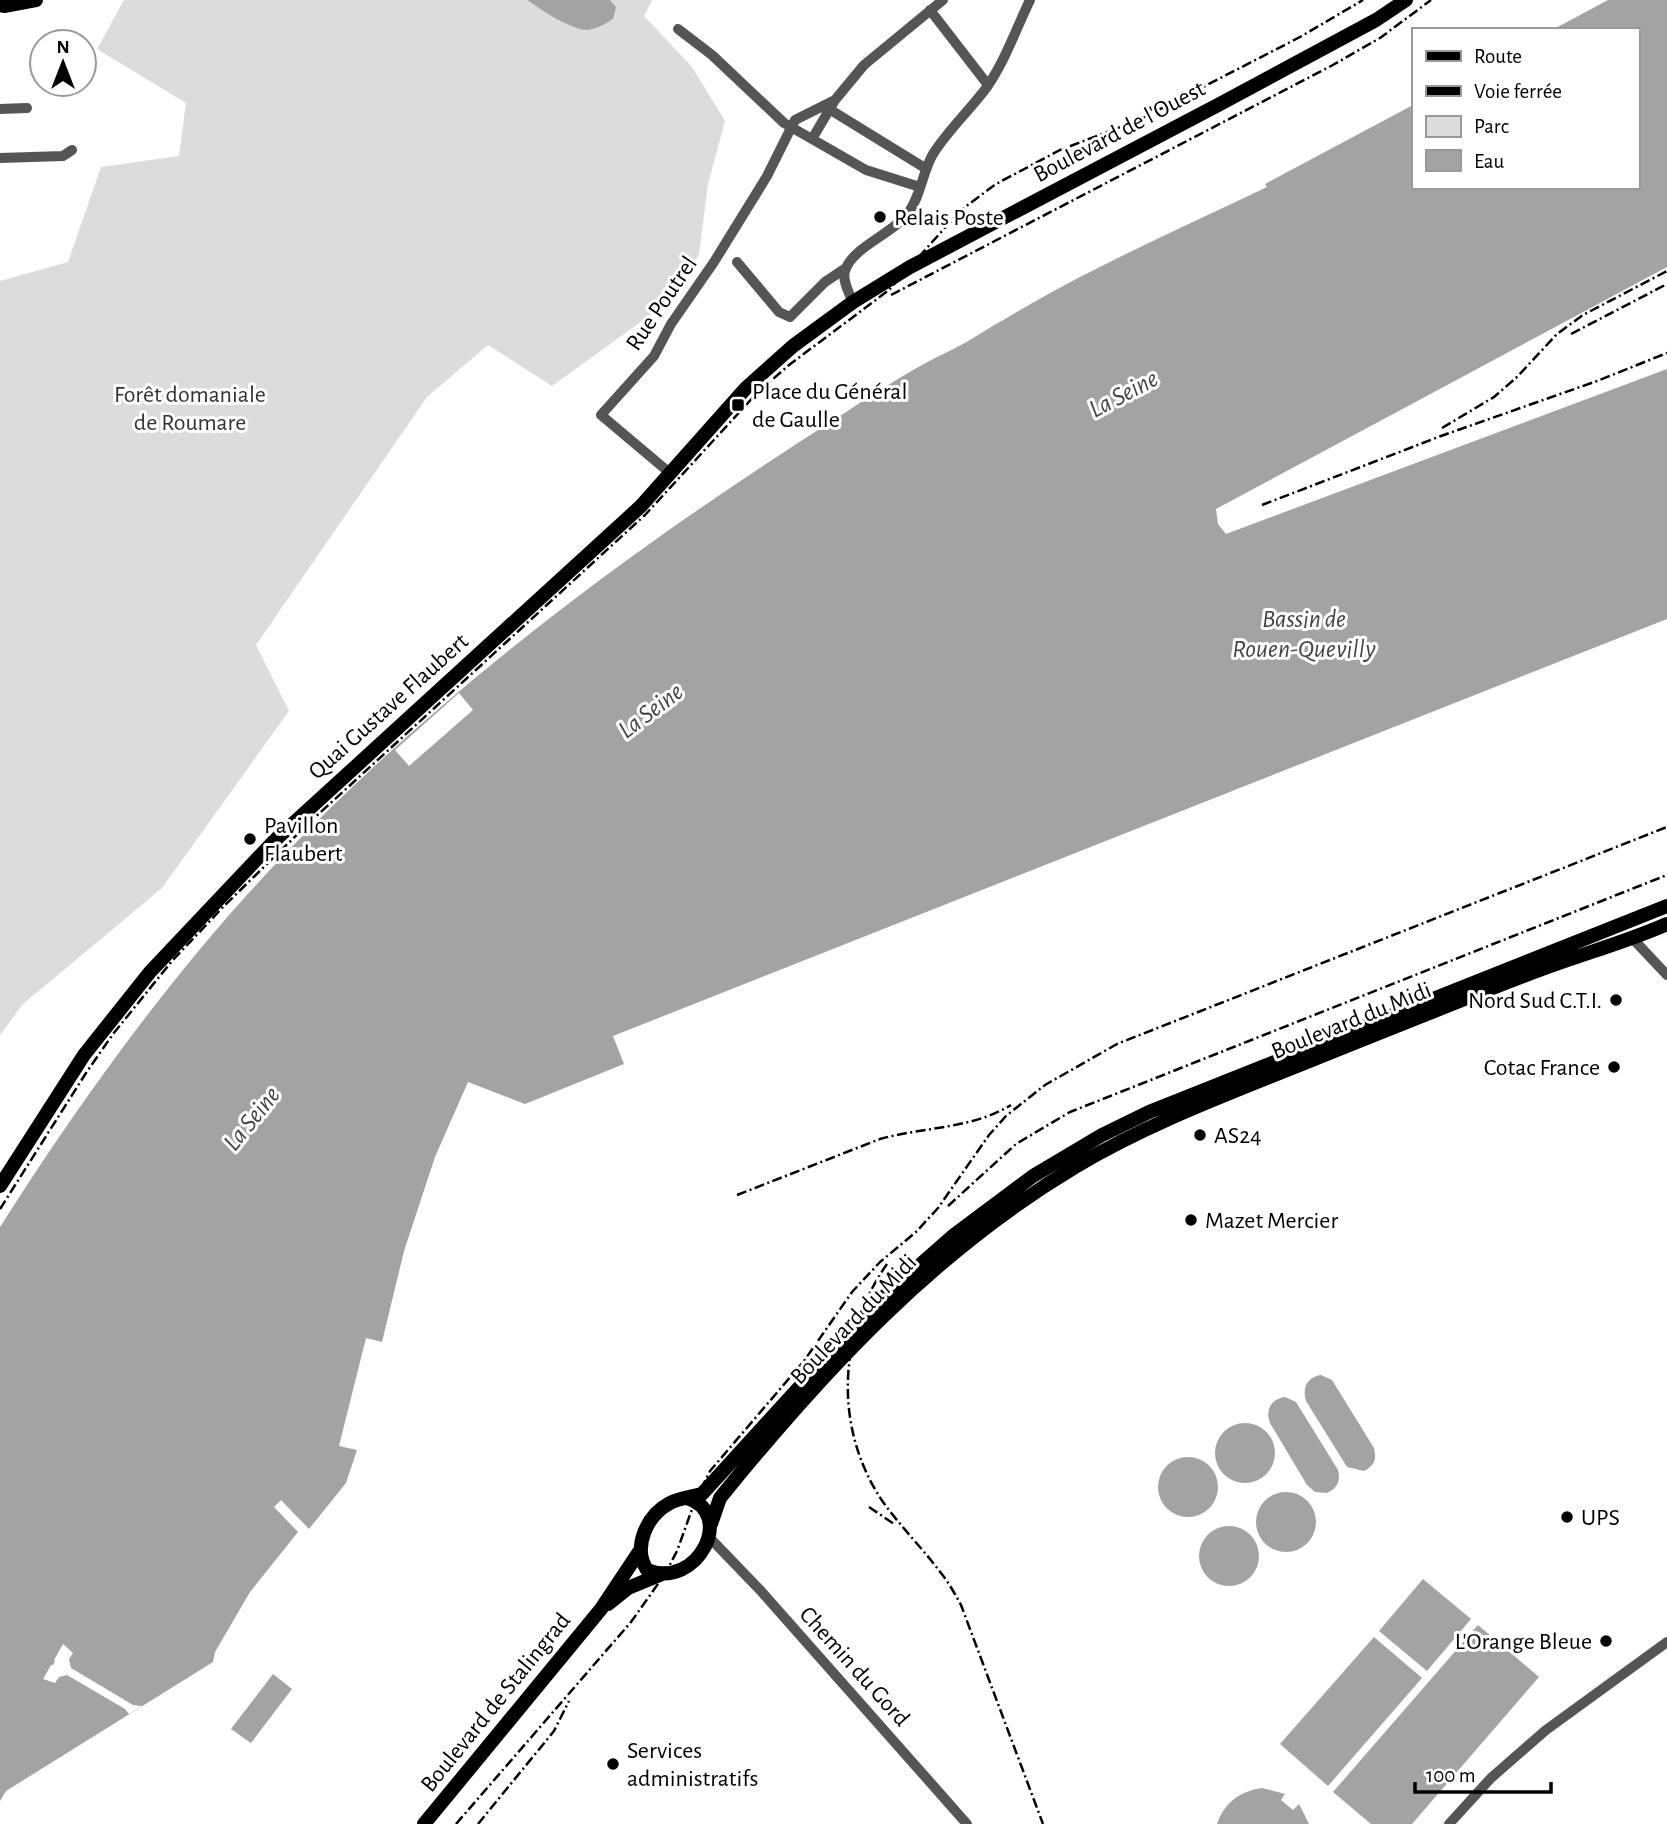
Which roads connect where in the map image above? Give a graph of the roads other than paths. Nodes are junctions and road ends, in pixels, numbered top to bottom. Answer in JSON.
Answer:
{"nodes":[{"id":1,"x":36,"y":0,"type":"edge"},
{"id":2,"x":943,"y":0,"type":"edge"},
{"id":3,"x":1030,"y":0,"type":"edge"},
{"id":4,"x":1406,"y":0,"type":"edge"},
{"id":5,"x":3,"y":6,"type":"edge"},
{"id":6,"x":930,"y":10,"type":"junction"},
{"id":7,"x":678,"y":29,"type":"dead end"},
{"id":8,"x":988,"y":85,"type":"junction"},
{"id":9,"x":832,"y":104,"type":"junction"},
{"id":10,"x":27,"y":107,"type":"dead end"},
{"id":11,"x":0,"y":109,"type":"edge"},
{"id":12,"x":791,"y":127,"type":"junction"},
{"id":13,"x":812,"y":139,"type":"junction"},
{"id":14,"x":72,"y":150,"type":"dead end"},
{"id":15,"x":0,"y":158,"type":"edge"},
{"id":16,"x":925,"y":169,"type":"junction"},
{"id":17,"x":920,"y":187,"type":"junction"},
{"id":18,"x":737,"y":262,"type":"dead end"},
{"id":19,"x":846,"y":268,"type":"junction"},
{"id":20,"x":853,"y":302,"type":"junction"},
{"id":21,"x":671,"y":474,"type":"junction"},
{"id":22,"x":1667,"y":906,"type":"edge"},
{"id":23,"x":1667,"y":914,"type":"edge"},
{"id":24,"x":1667,"y":924,"type":"edge"},
{"id":25,"x":1627,"y":932,"type":"junction"},
{"id":26,"x":1667,"y":975,"type":"edge"},
{"id":27,"x":1140,"y":1116,"type":"junction"},
{"id":28,"x":1057,"y":1174,"type":"junction"},
{"id":29,"x":1033,"y":1176,"type":"junction"},
{"id":30,"x":0,"y":1186,"type":"edge"},
{"id":31,"x":688,"y":1498,"type":"junction"},
{"id":32,"x":710,"y":1531,"type":"junction"},
{"id":33,"x":639,"y":1552,"type":"junction"},
{"id":34,"x":662,"y":1574,"type":"junction"},
{"id":35,"x":601,"y":1609,"type":"junction"},
{"id":36,"x":1667,"y":1642,"type":"edge"},
{"id":37,"x":424,"y":1824,"type":"edge"},
{"id":38,"x":967,"y":1824,"type":"edge"},
{"id":39,"x":1449,"y":1824,"type":"edge"}],
"edges":[{"from":1,"to":5,"type":"main road"},
{"from":2,"to":6,"type":"street"},
{"from":3,"to":8,"type":"street"},
{"from":4,"to":20,"type":"main road","name":"Boulevard de l'Ouest"},
{"from":6,"to":8,"type":"street"},
{"from":6,"to":9,"type":"street"},
{"from":7,"to":12,"type":"street"},
{"from":8,"to":16,"type":"street"},
{"from":9,"to":12,"type":"street"},
{"from":9,"to":13,"type":"street"},
{"from":9,"to":16,"type":"street"},
{"from":10,"to":11,"type":"street"},
{"from":12,"to":13,"type":"street"},
{"from":12,"to":21,"type":"street","name":"Rue Poutrel"},
{"from":13,"to":17,"type":"street"},
{"from":14,"to":15,"type":"street"},
{"from":16,"to":17,"type":"street"},
{"from":17,"to":19,"type":"street"},
{"from":18,"to":19,"type":"street"},
{"from":19,"to":20,"type":"street"},
{"from":20,"to":21,"type":"main road","name":"Quai Gustave Flaubert"},
{"from":21,"to":30,"type":"main road","name":"Quai Gustave Flaubert"},
{"from":22,"to":25,"type":"main road","name":"Boulevard du Midi"},
{"from":23,"to":25,"type":"main road"},
{"from":24,"to":25,"type":"main road","name":"Boulevard du Midi"},
{"from":25,"to":26,"type":"street"},
{"from":25,"to":27,"type":"main road","name":"Boulevard du Midi"},
{"from":25,"to":28,"type":"main road","name":"Boulevard du Midi"},
{"from":27,"to":28,"type":"main road","name":"Boulevard du Midi"},
{"from":27,"to":29,"type":"main road","name":"Boulevard du Midi"},
{"from":28,"to":29,"type":"main road","name":"Boulevard du Midi"},
{"from":28,"to":32,"type":"main road","name":"Boulevard du Midi"},
{"from":29,"to":31,"type":"main road","name":"Boulevard du Midi"},
{"from":31,"to":32,"type":"main road"},
{"from":31,"to":33,"type":"main road"},
{"from":32,"to":34,"type":"main road"},
{"from":32,"to":38,"type":"street","name":"Chemin du Gord"},
{"from":33,"to":34,"type":"main road"},
{"from":33,"to":35,"type":"main road","name":"Boulevard de Stalingrad"},
{"from":34,"to":35,"type":"main road","name":"Boulevard de Stalingrad"},
{"from":35,"to":37,"type":"main road","name":"Boulevard de Stalingrad"},
{"from":36,"to":39,"type":"street"}]}
